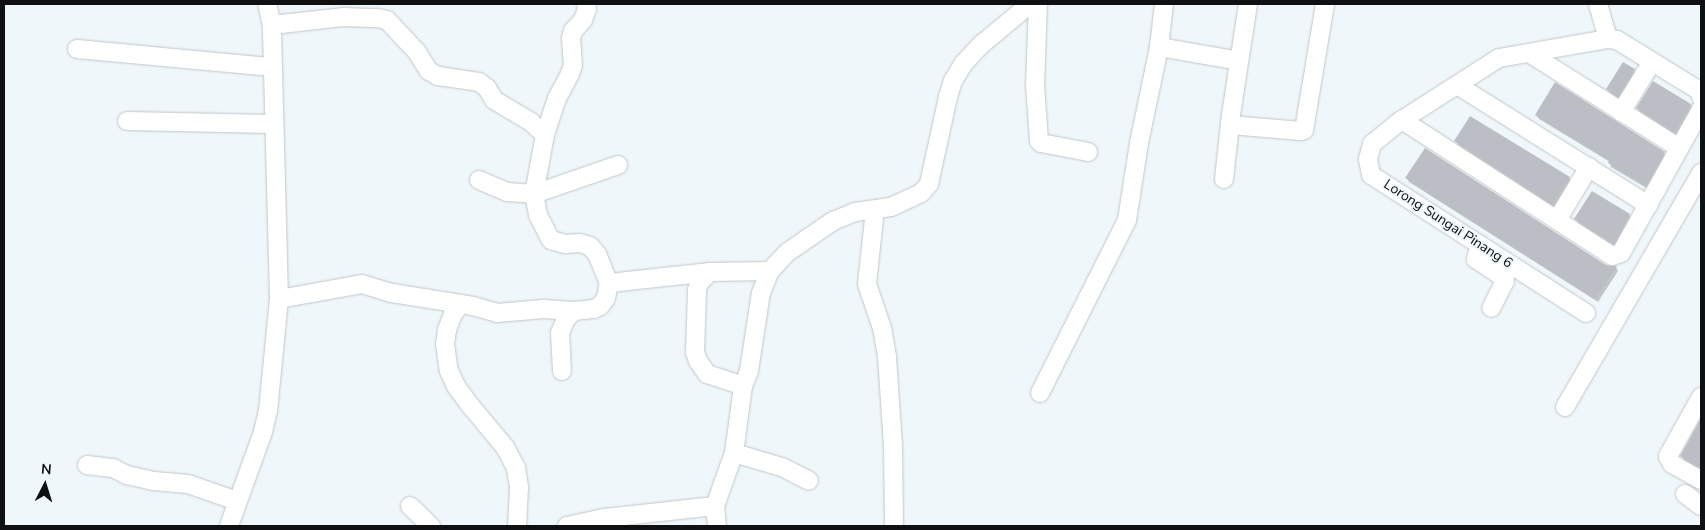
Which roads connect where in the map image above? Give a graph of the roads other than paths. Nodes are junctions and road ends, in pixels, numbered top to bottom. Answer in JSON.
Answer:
{"nodes":[{"id":1,"x":267,"y":4,"type":"edge"},
{"id":2,"x":586,"y":4,"type":"edge"},
{"id":3,"x":1030,"y":4,"type":"edge"},
{"id":4,"x":1038,"y":4,"type":"edge"},
{"id":5,"x":1164,"y":4,"type":"edge"},
{"id":6,"x":1248,"y":4,"type":"edge"},
{"id":7,"x":1325,"y":4,"type":"edge"},
{"id":8,"x":1598,"y":4,"type":"edge"},
{"id":9,"x":272,"y":25,"type":"junction"},
{"id":10,"x":1608,"y":40,"type":"junction"},
{"id":11,"x":1159,"y":47,"type":"junction"},
{"id":12,"x":78,"y":49,"type":"dead end"},
{"id":13,"x":1528,"y":52,"type":"junction"},
{"id":14,"x":1239,"y":61,"type":"junction"},
{"id":15,"x":1652,"y":62,"type":"junction"},
{"id":16,"x":272,"y":67,"type":"junction"},
{"id":17,"x":1457,"y":85,"type":"junction"},
{"id":18,"x":1701,"y":94,"type":"edge"},
{"id":19,"x":1701,"y":109,"type":"edge"},
{"id":20,"x":1621,"y":112,"type":"junction"},
{"id":21,"x":1402,"y":120,"type":"junction"},
{"id":22,"x":127,"y":121,"type":"dead end"},
{"id":23,"x":273,"y":124,"type":"junction"},
{"id":24,"x":1230,"y":125,"type":"junction"},
{"id":25,"x":544,"y":135,"type":"junction"},
{"id":26,"x":1679,"y":148,"type":"junction"},
{"id":27,"x":1088,"y":152,"type":"dead end"},
{"id":28,"x":618,"y":165,"type":"dead end"},
{"id":29,"x":1589,"y":168,"type":"junction"},
{"id":30,"x":1701,"y":173,"type":"edge"},
{"id":31,"x":1224,"y":179,"type":"dead end"},
{"id":32,"x":480,"y":180,"type":"dead end"},
{"id":33,"x":534,"y":194,"type":"junction"},
{"id":34,"x":1648,"y":205,"type":"junction"},
{"id":35,"x":875,"y":210,"type":"junction"},
{"id":36,"x":1557,"y":220,"type":"junction"},
{"id":37,"x":1480,"y":245,"type":"junction"},
{"id":38,"x":770,"y":271,"type":"junction"},
{"id":39,"x":710,"y":272,"type":"junction"},
{"id":40,"x":609,"y":283,"type":"junction"},
{"id":41,"x":279,"y":299,"type":"junction"},
{"id":42,"x":460,"y":305,"type":"junction"},
{"id":43,"x":1491,"y":308,"type":"dead end"},
{"id":44,"x":574,"y":311,"type":"junction"},
{"id":45,"x":1586,"y":313,"type":"dead end"},
{"id":46,"x":562,"y":371,"type":"dead end"},
{"id":47,"x":743,"y":386,"type":"junction"},
{"id":48,"x":1040,"y":393,"type":"dead end"},
{"id":49,"x":1701,"y":397,"type":"edge"},
{"id":50,"x":1565,"y":406,"type":"dead end"},
{"id":51,"x":734,"y":454,"type":"junction"},
{"id":52,"x":87,"y":466,"type":"dead end"},
{"id":53,"x":1701,"y":480,"type":"edge"},
{"id":54,"x":809,"y":481,"type":"dead end"},
{"id":55,"x":1685,"y":494,"type":"dead end"},
{"id":56,"x":237,"y":501,"type":"junction"},
{"id":57,"x":410,"y":506,"type":"dead end"},
{"id":58,"x":715,"y":506,"type":"junction"},
{"id":59,"x":1701,"y":506,"type":"edge"},
{"id":60,"x":604,"y":522,"type":"edge"},
{"id":61,"x":231,"y":525,"type":"edge"},
{"id":62,"x":431,"y":526,"type":"edge"},
{"id":63,"x":517,"y":526,"type":"edge"},
{"id":64,"x":567,"y":526,"type":"edge"},
{"id":65,"x":717,"y":526,"type":"edge"},
{"id":66,"x":894,"y":526,"type":"edge"}],
"edges":[{"from":1,"to":9,"type":"street"},
{"from":2,"to":25,"type":"street"},
{"from":3,"to":35,"type":"street"},
{"from":4,"to":27,"type":"street"},
{"from":5,"to":11,"type":"street"},
{"from":6,"to":14,"type":"street"},
{"from":7,"to":24,"type":"street"},
{"from":8,"to":10,"type":"street"},
{"from":9,"to":16,"type":"street"},
{"from":9,"to":25,"type":"street"},
{"from":10,"to":13,"type":"street"},
{"from":10,"to":15,"type":"street"},
{"from":11,"to":14,"type":"street"},
{"from":11,"to":48,"type":"street"},
{"from":12,"to":16,"type":"street"},
{"from":13,"to":17,"type":"street"},
{"from":13,"to":20,"type":"street"},
{"from":14,"to":24,"type":"street"},
{"from":15,"to":18,"type":"street"},
{"from":15,"to":20,"type":"street"},
{"from":16,"to":23,"type":"street"},
{"from":17,"to":21,"type":"street"},
{"from":17,"to":29,"type":"street"},
{"from":19,"to":26,"type":"street"},
{"from":20,"to":26,"type":"street"},
{"from":21,"to":36,"type":"street"},
{"from":21,"to":37,"type":"street","name":"Lorong Sungai Pinang 6"},
{"from":22,"to":23,"type":"street"},
{"from":23,"to":41,"type":"street"},
{"from":24,"to":31,"type":"street"},
{"from":25,"to":33,"type":"street"},
{"from":26,"to":34,"type":"street"},
{"from":28,"to":33,"type":"street"},
{"from":29,"to":34,"type":"street"},
{"from":29,"to":36,"type":"street"},
{"from":30,"to":50,"type":"street"},
{"from":32,"to":33,"type":"street"},
{"from":33,"to":40,"type":"street"},
{"from":34,"to":36,"type":"street"},
{"from":35,"to":38,"type":"street"},
{"from":35,"to":66,"type":"street"},
{"from":37,"to":43,"type":"street"},
{"from":37,"to":45,"type":"street","name":"Lorong Sungai Pinang 6"},
{"from":38,"to":39,"type":"street"},
{"from":38,"to":47,"type":"street"},
{"from":39,"to":40,"type":"street"},
{"from":39,"to":47,"type":"street"},
{"from":40,"to":44,"type":"street"},
{"from":41,"to":42,"type":"street"},
{"from":41,"to":56,"type":"street"},
{"from":42,"to":44,"type":"street"},
{"from":42,"to":63,"type":"street"},
{"from":44,"to":46,"type":"street"},
{"from":47,"to":51,"type":"street"},
{"from":49,"to":53,"type":"street"},
{"from":51,"to":54,"type":"street"},
{"from":51,"to":58,"type":"street"},
{"from":52,"to":56,"type":"street"},
{"from":55,"to":59,"type":"street"},
{"from":56,"to":61,"type":"street"},
{"from":57,"to":62,"type":"street"},
{"from":58,"to":60,"type":"street"},
{"from":58,"to":65,"type":"street"},
{"from":60,"to":64,"type":"street"}]}
